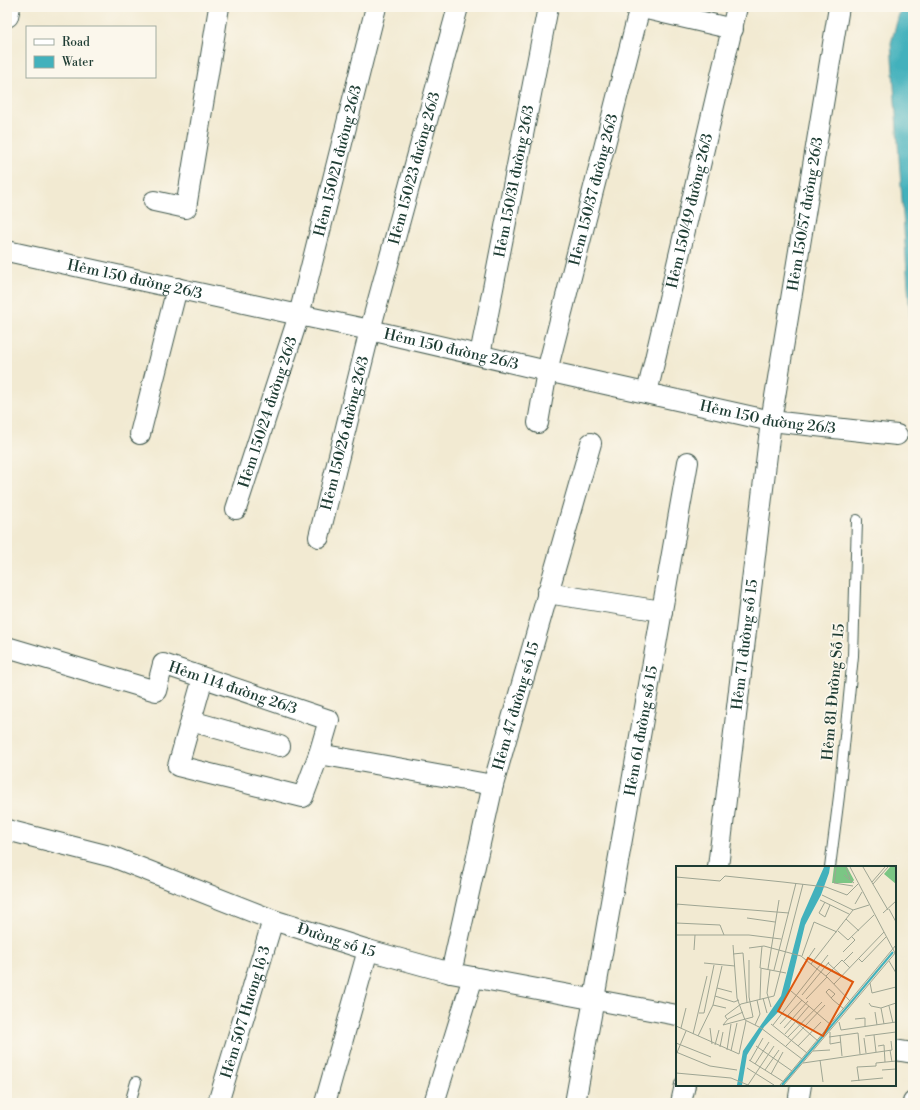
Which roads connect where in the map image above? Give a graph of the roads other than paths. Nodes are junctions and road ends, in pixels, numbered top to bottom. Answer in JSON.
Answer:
{"nodes":[{"id":1,"x":9,"y":7,"type":"edge"},
{"id":2,"x":220,"y":7,"type":"edge"},
{"id":3,"x":376,"y":7,"type":"edge"},
{"id":4,"x":458,"y":7,"type":"edge"},
{"id":5,"x":548,"y":7,"type":"edge"},
{"id":6,"x":639,"y":7,"type":"edge"},
{"id":7,"x":737,"y":7,"type":"edge"},
{"id":8,"x":839,"y":7,"type":"edge"},
{"id":9,"x":7,"y":16,"type":"edge"},
{"id":10,"x":733,"y":29,"type":"junction"},
{"id":11,"x":154,"y":201,"type":"dead end"},
{"id":12,"x":7,"y":251,"type":"edge"},
{"id":13,"x":177,"y":288,"type":"junction"},
{"id":14,"x":299,"y":315,"type":"junction"},
{"id":15,"x":370,"y":330,"type":"junction"},
{"id":16,"x":480,"y":355,"type":"junction"},
{"id":17,"x":547,"y":371,"type":"junction"},
{"id":18,"x":647,"y":393,"type":"junction"},
{"id":19,"x":771,"y":421,"type":"junction"},
{"id":20,"x":538,"y":423,"type":"dead end"},
{"id":21,"x":140,"y":434,"type":"dead end"},
{"id":22,"x":897,"y":435,"type":"dead end"},
{"id":23,"x":591,"y":443,"type":"dead end"},
{"id":24,"x":688,"y":462,"type":"dead end"},
{"id":25,"x":236,"y":509,"type":"dead end"},
{"id":26,"x":857,"y":520,"type":"dead end"},
{"id":27,"x":319,"y":538,"type":"dead end"},
{"id":28,"x":547,"y":593,"type":"junction"},
{"id":29,"x":662,"y":611,"type":"junction"},
{"id":30,"x":7,"y":647,"type":"edge"},
{"id":31,"x":204,"y":678,"type":"junction"},
{"id":32,"x":191,"y":721,"type":"junction"},
{"id":33,"x":280,"y":746,"type":"dead end"},
{"id":34,"x":318,"y":754,"type":"junction"},
{"id":35,"x":493,"y":785,"type":"junction"},
{"id":36,"x":7,"y":830,"type":"edge"},
{"id":37,"x":718,"y":866,"type":"edge"},
{"id":38,"x":830,"y":866,"type":"edge"},
{"id":39,"x":273,"y":920,"type":"junction"},
{"id":40,"x":368,"y":950,"type":"junction"},
{"id":41,"x":451,"y":972,"type":"junction"},
{"id":42,"x":473,"y":977,"type":"junction"},
{"id":43,"x":594,"y":999,"type":"junction"},
{"id":44,"x":676,"y":1015,"type":"edge"},
{"id":45,"x":896,"y":1050,"type":"edge"},
{"id":46,"x":913,"y":1053,"type":"edge"},
{"id":47,"x":136,"y":1082,"type":"dead end"},
{"id":48,"x":685,"y":1086,"type":"edge"},
{"id":49,"x":801,"y":1086,"type":"edge"},
{"id":50,"x":130,"y":1103,"type":"edge"},
{"id":51,"x":218,"y":1103,"type":"edge"},
{"id":52,"x":325,"y":1103,"type":"edge"},
{"id":53,"x":434,"y":1103,"type":"edge"},
{"id":54,"x":575,"y":1103,"type":"edge"},
{"id":55,"x":681,"y":1103,"type":"edge"},
{"id":56,"x":798,"y":1103,"type":"edge"}],
"edges":[{"from":1,"to":9,"type":"street"},
{"from":2,"to":11,"type":"street"},
{"from":3,"to":14,"type":"street","name":"Hẻm 150/21 đường 26/3"},
{"from":4,"to":15,"type":"street","name":"Hẻm 150/23 đường 26/3"},
{"from":5,"to":16,"type":"street","name":"Hẻm 150/31 đường 26/3"},
{"from":6,"to":10,"type":"street"},
{"from":6,"to":17,"type":"street","name":"Hẻm 150/37 đường 26/3"},
{"from":7,"to":10,"type":"street","name":"Hẻm 150/49 đường 26/3"},
{"from":8,"to":19,"type":"street","name":"Hẻm 150/57 đường 26/3"},
{"from":10,"to":18,"type":"street","name":"Hẻm 150/49 đường 26/3"},
{"from":12,"to":13,"type":"street","name":"Hẻm 150 đường 26/3"},
{"from":13,"to":14,"type":"street","name":"Hẻm 150 đường 26/3"},
{"from":13,"to":21,"type":"street"},
{"from":14,"to":15,"type":"street","name":"Hẻm 150 đường 26/3"},
{"from":14,"to":25,"type":"street","name":"Hẻm 150/24 đường 26/3"},
{"from":15,"to":16,"type":"street","name":"Hẻm 150 đường 26/3"},
{"from":15,"to":27,"type":"street","name":"Hẻm 150/26 đường 26/3"},
{"from":16,"to":17,"type":"street","name":"Hẻm 150 đường 26/3"},
{"from":17,"to":18,"type":"street","name":"Hẻm 150 đường 26/3"},
{"from":17,"to":20,"type":"street","name":"Hẻm 150/37 đường 26/3"},
{"from":18,"to":19,"type":"street","name":"Hẻm 150 đường 26/3"},
{"from":19,"to":22,"type":"street","name":"Hẻm 150 đường 26/3"},
{"from":19,"to":37,"type":"street","name":"Hẻm 71 đường số 15"},
{"from":23,"to":28,"type":"street","name":"Hẻm 47 đường số 15"},
{"from":24,"to":29,"type":"street","name":"Hẻm 61 đường số 15"},
{"from":26,"to":38,"type":"lane","name":"Hẻm 81 Đường Số 15"},
{"from":28,"to":29,"type":"street"},
{"from":28,"to":35,"type":"street","name":"Hẻm 47 đường số 15"},
{"from":29,"to":43,"type":"street","name":"Hẻm 61 đường số 15"},
{"from":30,"to":31,"type":"street","name":"Hẻm 114 đường 26/3"},
{"from":31,"to":32,"type":"street"},
{"from":31,"to":34,"type":"street","name":"Hẻm 114 đường 26/3"},
{"from":32,"to":33,"type":"street"},
{"from":32,"to":34,"type":"street"},
{"from":34,"to":35,"type":"street"},
{"from":35,"to":41,"type":"street","name":"Hẻm 47 đường số 15"},
{"from":36,"to":39,"type":"street","name":"Đường số 15"},
{"from":39,"to":40,"type":"street","name":"Đường số 15"},
{"from":39,"to":51,"type":"street","name":"Hẻm 507 Hương lộ 3"},
{"from":40,"to":41,"type":"street","name":"Đường số 15"},
{"from":40,"to":52,"type":"street"},
{"from":41,"to":42,"type":"street","name":"Đường số 15"},
{"from":42,"to":43,"type":"street","name":"Đường số 15"},
{"from":42,"to":53,"type":"street"},
{"from":43,"to":44,"type":"street","name":"Đường số 15"},
{"from":43,"to":54,"type":"street","name":"Hẻm 61 đường số 15"},
{"from":45,"to":46,"type":"street"},
{"from":47,"to":50,"type":"lane"},
{"from":48,"to":55,"type":"street"},
{"from":49,"to":56,"type":"street"}]}
